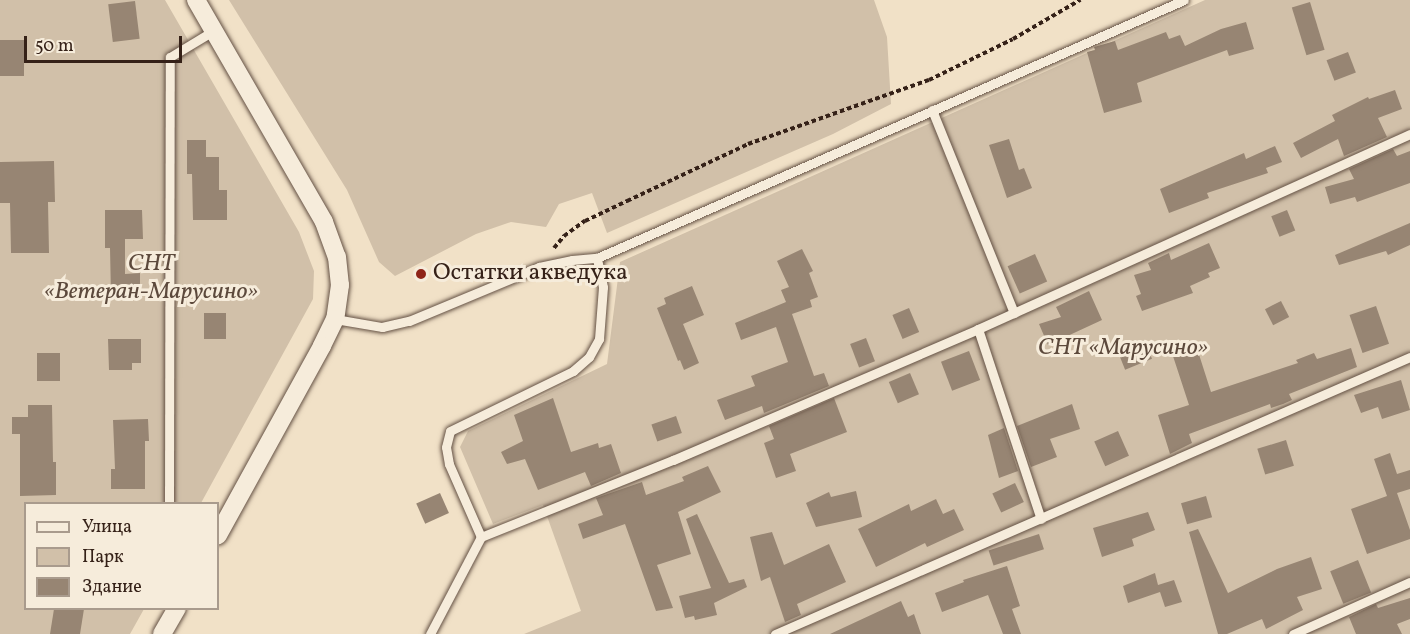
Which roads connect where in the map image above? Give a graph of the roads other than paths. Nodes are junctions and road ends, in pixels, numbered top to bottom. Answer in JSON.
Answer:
{"nodes":[{"id":1,"x":196,"y":0,"type":"edge"},
{"id":2,"x":1184,"y":0,"type":"edge"},
{"id":3,"x":213,"y":31,"type":"junction"},
{"id":4,"x":932,"y":110,"type":"junction"},
{"id":5,"x":1410,"y":134,"type":"edge"},
{"id":6,"x":597,"y":258,"type":"junction"},
{"id":7,"x":1014,"y":312,"type":"junction"},
{"id":8,"x":334,"y":319,"type":"junction"},
{"id":9,"x":978,"y":329,"type":"junction"},
{"id":10,"x":1410,"y":357,"type":"edge"},
{"id":11,"x":169,"y":502,"type":"edge"},
{"id":12,"x":1041,"y":519,"type":"junction"},
{"id":13,"x":219,"y":534,"type":"edge"},
{"id":14,"x":481,"y":537,"type":"junction"},
{"id":15,"x":1410,"y":582,"type":"edge"},
{"id":16,"x":176,"y":610,"type":"edge"},
{"id":17,"x":162,"y":634,"type":"edge"},
{"id":18,"x":430,"y":634,"type":"edge"},
{"id":19,"x":775,"y":634,"type":"edge"},
{"id":20,"x":1293,"y":634,"type":"edge"}],
"edges":[{"from":1,"to":3,"type":"street"},
{"from":2,"to":4,"type":"lane"},
{"from":3,"to":8,"type":"street"},
{"from":3,"to":11,"type":"lane"},
{"from":4,"to":6,"type":"lane"},
{"from":4,"to":7,"type":"lane"},
{"from":5,"to":7,"type":"lane"},
{"from":6,"to":8,"type":"lane"},
{"from":6,"to":14,"type":"lane"},
{"from":7,"to":9,"type":"lane"},
{"from":8,"to":13,"type":"street"},
{"from":9,"to":12,"type":"lane"},
{"from":9,"to":14,"type":"lane"},
{"from":10,"to":12,"type":"lane"},
{"from":12,"to":19,"type":"lane"},
{"from":14,"to":18,"type":"lane"},
{"from":15,"to":20,"type":"lane"},
{"from":16,"to":17,"type":"street"}]}
